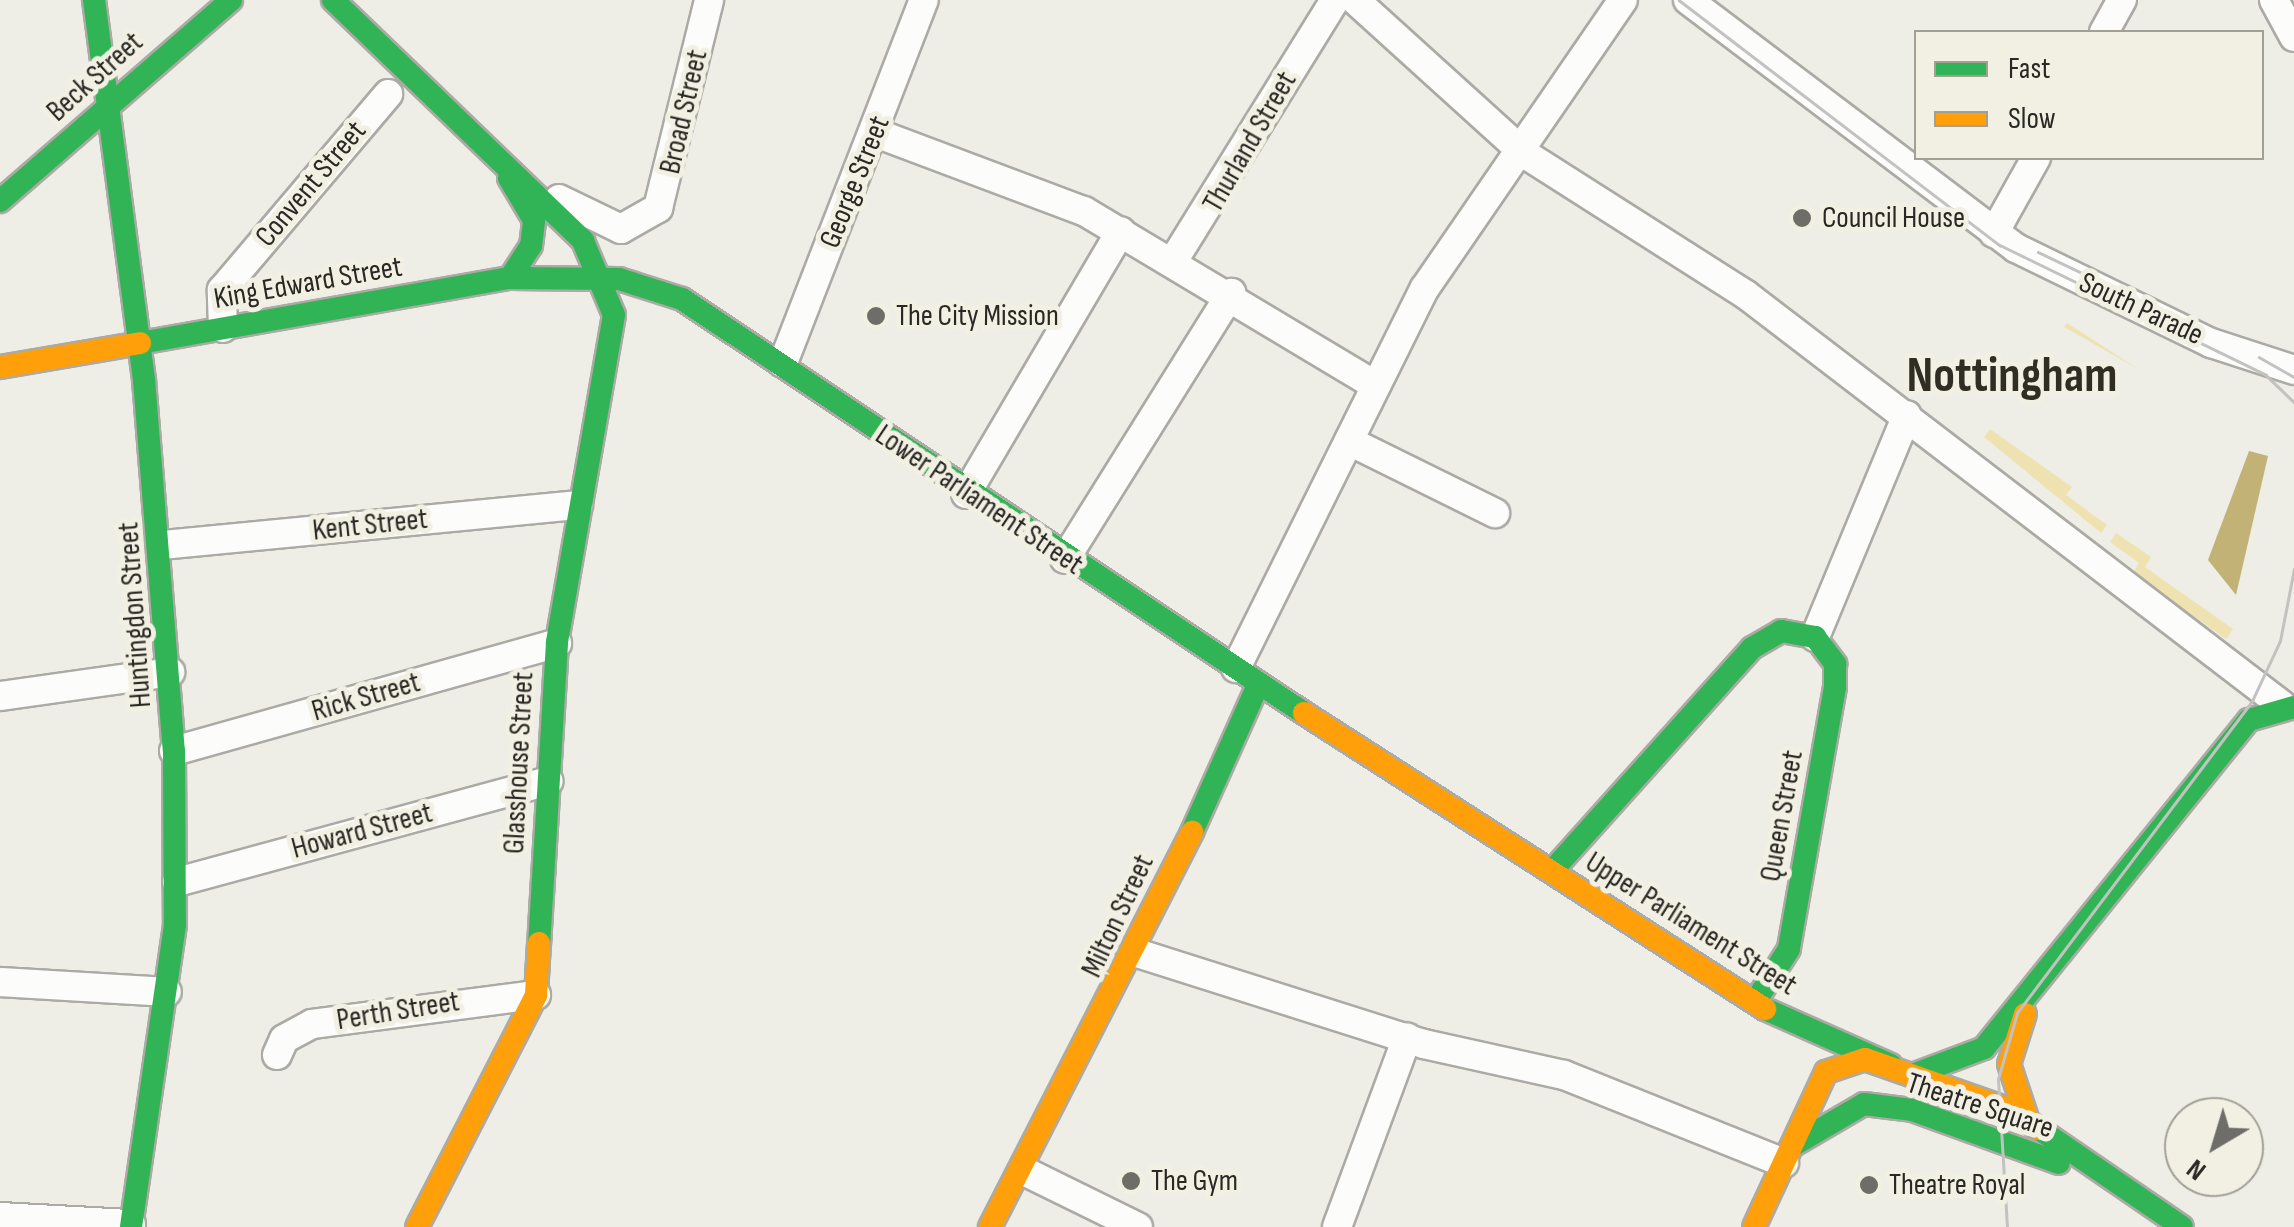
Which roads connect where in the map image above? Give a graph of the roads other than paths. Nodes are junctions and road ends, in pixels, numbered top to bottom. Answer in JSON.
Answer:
{"nodes":[{"id":1,"x":94,"y":0,"type":"edge"},
{"id":2,"x":231,"y":0,"type":"edge"},
{"id":3,"x":333,"y":0,"type":"edge"},
{"id":4,"x":374,"y":0,"type":"edge"},
{"id":5,"x":709,"y":0,"type":"edge"},
{"id":6,"x":1355,"y":0,"type":"edge"},
{"id":7,"x":1623,"y":0,"type":"edge"},
{"id":8,"x":1688,"y":0,"type":"edge"},
{"id":9,"x":2122,"y":0,"type":"edge"},
{"id":10,"x":2274,"y":0,"type":"edge"},
{"id":11,"x":919,"y":2,"type":"edge"},
{"id":12,"x":1327,"y":11,"type":"edge"},
{"id":13,"x":352,"y":21,"type":"junction"},
{"id":14,"x":2105,"y":30,"type":"edge"},
{"id":15,"x":2294,"y":37,"type":"edge"},
{"id":16,"x":388,"y":94,"type":"dead end"},
{"id":17,"x":111,"y":104,"type":"junction"},
{"id":18,"x":876,"y":133,"type":"junction"},
{"id":19,"x":1525,"y":154,"type":"junction"},
{"id":20,"x":2035,"y":160,"type":"edge"},
{"id":21,"x":506,"y":174,"type":"junction"},
{"id":22,"x":4,"y":186,"type":"edge"},
{"id":23,"x":1122,"y":231,"type":"junction"},
{"id":24,"x":1994,"y":234,"type":"junction"},
{"id":25,"x":1175,"y":258,"type":"junction"},
{"id":26,"x":510,"y":278,"type":"junction"},
{"id":27,"x":606,"y":280,"type":"junction"},
{"id":28,"x":1231,"y":293,"type":"junction"},
{"id":29,"x":725,"y":324,"type":"junction"},
{"id":30,"x":223,"y":328,"type":"junction"},
{"id":31,"x":614,"y":331,"type":"junction"},
{"id":32,"x":140,"y":343,"type":"junction"},
{"id":33,"x":783,"y":363,"type":"junction"},
{"id":34,"x":0,"y":367,"type":"edge"},
{"id":35,"x":2289,"y":370,"type":"edge"},
{"id":36,"x":1376,"y":386,"type":"junction"},
{"id":37,"x":1907,"y":415,"type":"junction"},
{"id":38,"x":1349,"y":441,"type":"junction"},
{"id":39,"x":966,"y":494,"type":"junction"},
{"id":40,"x":578,"y":504,"type":"junction"},
{"id":41,"x":1495,"y":513,"type":"dead end"},
{"id":42,"x":162,"y":545,"type":"junction"},
{"id":43,"x":1065,"y":559,"type":"junction"},
{"id":44,"x":1815,"y":637,"type":"junction"},
{"id":45,"x":557,"y":643,"type":"junction"},
{"id":46,"x":170,"y":672,"type":"junction"},
{"id":47,"x":1248,"y":676,"type":"junction"},
{"id":48,"x":2258,"y":680,"type":"junction"},
{"id":49,"x":0,"y":696,"type":"edge"},
{"id":50,"x":2288,"y":706,"type":"edge"},
{"id":51,"x":2250,"y":720,"type":"junction"},
{"id":52,"x":174,"y":751,"type":"junction"},
{"id":53,"x":548,"y":781,"type":"junction"},
{"id":54,"x":1552,"y":871,"type":"junction"},
{"id":55,"x":176,"y":882,"type":"junction"},
{"id":56,"x":1137,"y":952,"type":"junction"},
{"id":57,"x":0,"y":982,"type":"edge"},
{"id":58,"x":168,"y":992,"type":"junction"},
{"id":59,"x":2035,"y":994,"type":"junction"},
{"id":60,"x":536,"y":995,"type":"junction"},
{"id":61,"x":1755,"y":1002,"type":"junction"},
{"id":62,"x":1780,"y":1018,"type":"junction"},
{"id":63,"x":1407,"y":1038,"type":"junction"},
{"id":64,"x":276,"y":1055,"type":"dead end"},
{"id":65,"x":1891,"y":1066,"type":"junction"},
{"id":66,"x":1826,"y":1072,"type":"junction"},
{"id":67,"x":1915,"y":1074,"type":"junction"},
{"id":68,"x":2028,"y":1121,"type":"junction"},
{"id":69,"x":1788,"y":1155,"type":"junction"},
{"id":70,"x":1024,"y":1171,"type":"junction"},
{"id":71,"x":2152,"y":1210,"type":"junction"},
{"id":72,"x":0,"y":1217,"type":"edge"},
{"id":73,"x":131,"y":1226,"type":"edge"},
{"id":74,"x":417,"y":1227,"type":"edge"},
{"id":75,"x":990,"y":1227,"type":"edge"},
{"id":76,"x":1138,"y":1227,"type":"edge"},
{"id":77,"x":1338,"y":1227,"type":"edge"},
{"id":78,"x":1754,"y":1227,"type":"edge"},
{"id":79,"x":2182,"y":1227,"type":"edge"}],
"edges":[{"from":1,"to":17,"type":"main road","name":"Huntingdon Street"},
{"from":2,"to":17,"type":"main road","name":"Beck Street"},
{"from":3,"to":13,"type":"main road"},
{"from":4,"to":13,"type":"street"},
{"from":5,"to":21,"type":"street","name":"Broad Street"},
{"from":6,"to":19,"type":"street"},
{"from":7,"to":19,"type":"street"},
{"from":8,"to":24,"type":"street","name":"South Parade"},
{"from":9,"to":14,"type":"street"},
{"from":10,"to":15,"type":"street"},
{"from":11,"to":18,"type":"street","name":"George Street"},
{"from":12,"to":25,"type":"street","name":"Thurland Street"},
{"from":13,"to":21,"type":"main road"},
{"from":16,"to":30,"type":"street","name":"Convent Street"},
{"from":17,"to":22,"type":"main road","name":"Beck Street"},
{"from":17,"to":32,"type":"main road","name":"Huntingdon Street"},
{"from":18,"to":23,"type":"street"},
{"from":18,"to":33,"type":"street","name":"George Street"},
{"from":19,"to":36,"type":"street"},
{"from":19,"to":37,"type":"street"},
{"from":20,"to":24,"type":"street"},
{"from":21,"to":26,"type":"main road"},
{"from":21,"to":27,"type":"main road"},
{"from":23,"to":25,"type":"street"},
{"from":23,"to":39,"type":"street"},
{"from":24,"to":35,"type":"street","name":"South Parade"},
{"from":25,"to":28,"type":"street"},
{"from":26,"to":27,"type":"main road","name":"Lower Parliament Street"},
{"from":26,"to":30,"type":"main road","name":"King Edward Street"},
{"from":27,"to":29,"type":"main road","name":"Lower Parliament Street"},
{"from":27,"to":31,"type":"main road","name":"Glasshouse Street"},
{"from":28,"to":36,"type":"street"},
{"from":28,"to":43,"type":"street"},
{"from":29,"to":31,"type":"main road","name":"Lower Parliament Street"},
{"from":29,"to":33,"type":"main road","name":"Lower Parliament Street"},
{"from":30,"to":32,"type":"main road","name":"King Edward Street"},
{"from":31,"to":40,"type":"main road","name":"Glasshouse Street"},
{"from":32,"to":34,"type":"main road","name":"King Edward Street"},
{"from":32,"to":42,"type":"main road","name":"Huntingdon Street"},
{"from":33,"to":39,"type":"main road","name":"Lower Parliament Street"},
{"from":36,"to":38,"type":"street"},
{"from":37,"to":44,"type":"street"},
{"from":37,"to":48,"type":"street"},
{"from":38,"to":41,"type":"street"},
{"from":38,"to":47,"type":"street"},
{"from":39,"to":43,"type":"main road","name":"Lower Parliament Street"},
{"from":40,"to":42,"type":"street","name":"Kent Street"},
{"from":40,"to":45,"type":"main road","name":"Glasshouse Street"},
{"from":42,"to":46,"type":"main road","name":"Huntingdon Street"},
{"from":43,"to":47,"type":"main road","name":"Lower Parliament Street"},
{"from":44,"to":54,"type":"main road"},
{"from":44,"to":61,"type":"main road","name":"Queen Street"},
{"from":45,"to":52,"type":"street","name":"Rick Street"},
{"from":45,"to":53,"type":"main road","name":"Glasshouse Street"},
{"from":46,"to":49,"type":"street"},
{"from":46,"to":52,"type":"main road","name":"Huntingdon Street"},
{"from":47,"to":54,"type":"main road","name":"Upper Parliament Street"},
{"from":47,"to":56,"type":"main road","name":"Milton Street"},
{"from":48,"to":50,"type":"street"},
{"from":48,"to":51,"type":"street"},
{"from":50,"to":51,"type":"main road"},
{"from":51,"to":59,"type":"main road"},
{"from":52,"to":55,"type":"main road","name":"Huntingdon Street"},
{"from":53,"to":55,"type":"street","name":"Howard Street"},
{"from":53,"to":60,"type":"main road","name":"Glasshouse Street"},
{"from":54,"to":61,"type":"main road","name":"Upper Parliament Street"},
{"from":55,"to":58,"type":"main road","name":"Huntingdon Street"},
{"from":56,"to":63,"type":"street"},
{"from":56,"to":70,"type":"main road","name":"Milton Street"},
{"from":57,"to":58,"type":"street"},
{"from":58,"to":73,"type":"main road","name":"Huntingdon Street"},
{"from":59,"to":67,"type":"main road"},
{"from":59,"to":68,"type":"main road"},
{"from":60,"to":64,"type":"street","name":"Perth Street"},
{"from":60,"to":74,"type":"main road","name":"Glasshouse Street"},
{"from":61,"to":62,"type":"main road","name":"Upper Parliament Street"},
{"from":62,"to":65,"type":"main road","name":"Upper Parliament Street"},
{"from":62,"to":66,"type":"main road"},
{"from":63,"to":69,"type":"street"},
{"from":63,"to":77,"type":"street"},
{"from":65,"to":66,"type":"main road"},
{"from":65,"to":67,"type":"main road","name":"Upper Parliament Street"},
{"from":66,"to":69,"type":"main road"},
{"from":67,"to":68,"type":"main road","name":"Upper Parliament Street"},
{"from":68,"to":71,"type":"main road","name":"Upper Parliament Street"},
{"from":69,"to":71,"type":"main road","name":"Theatre Square"},
{"from":69,"to":78,"type":"main road"},
{"from":70,"to":75,"type":"main road","name":"Milton Street"},
{"from":70,"to":76,"type":"street"},
{"from":71,"to":79,"type":"main road","name":"Upper Parliament Street"},
{"from":72,"to":73,"type":"street"}]}
